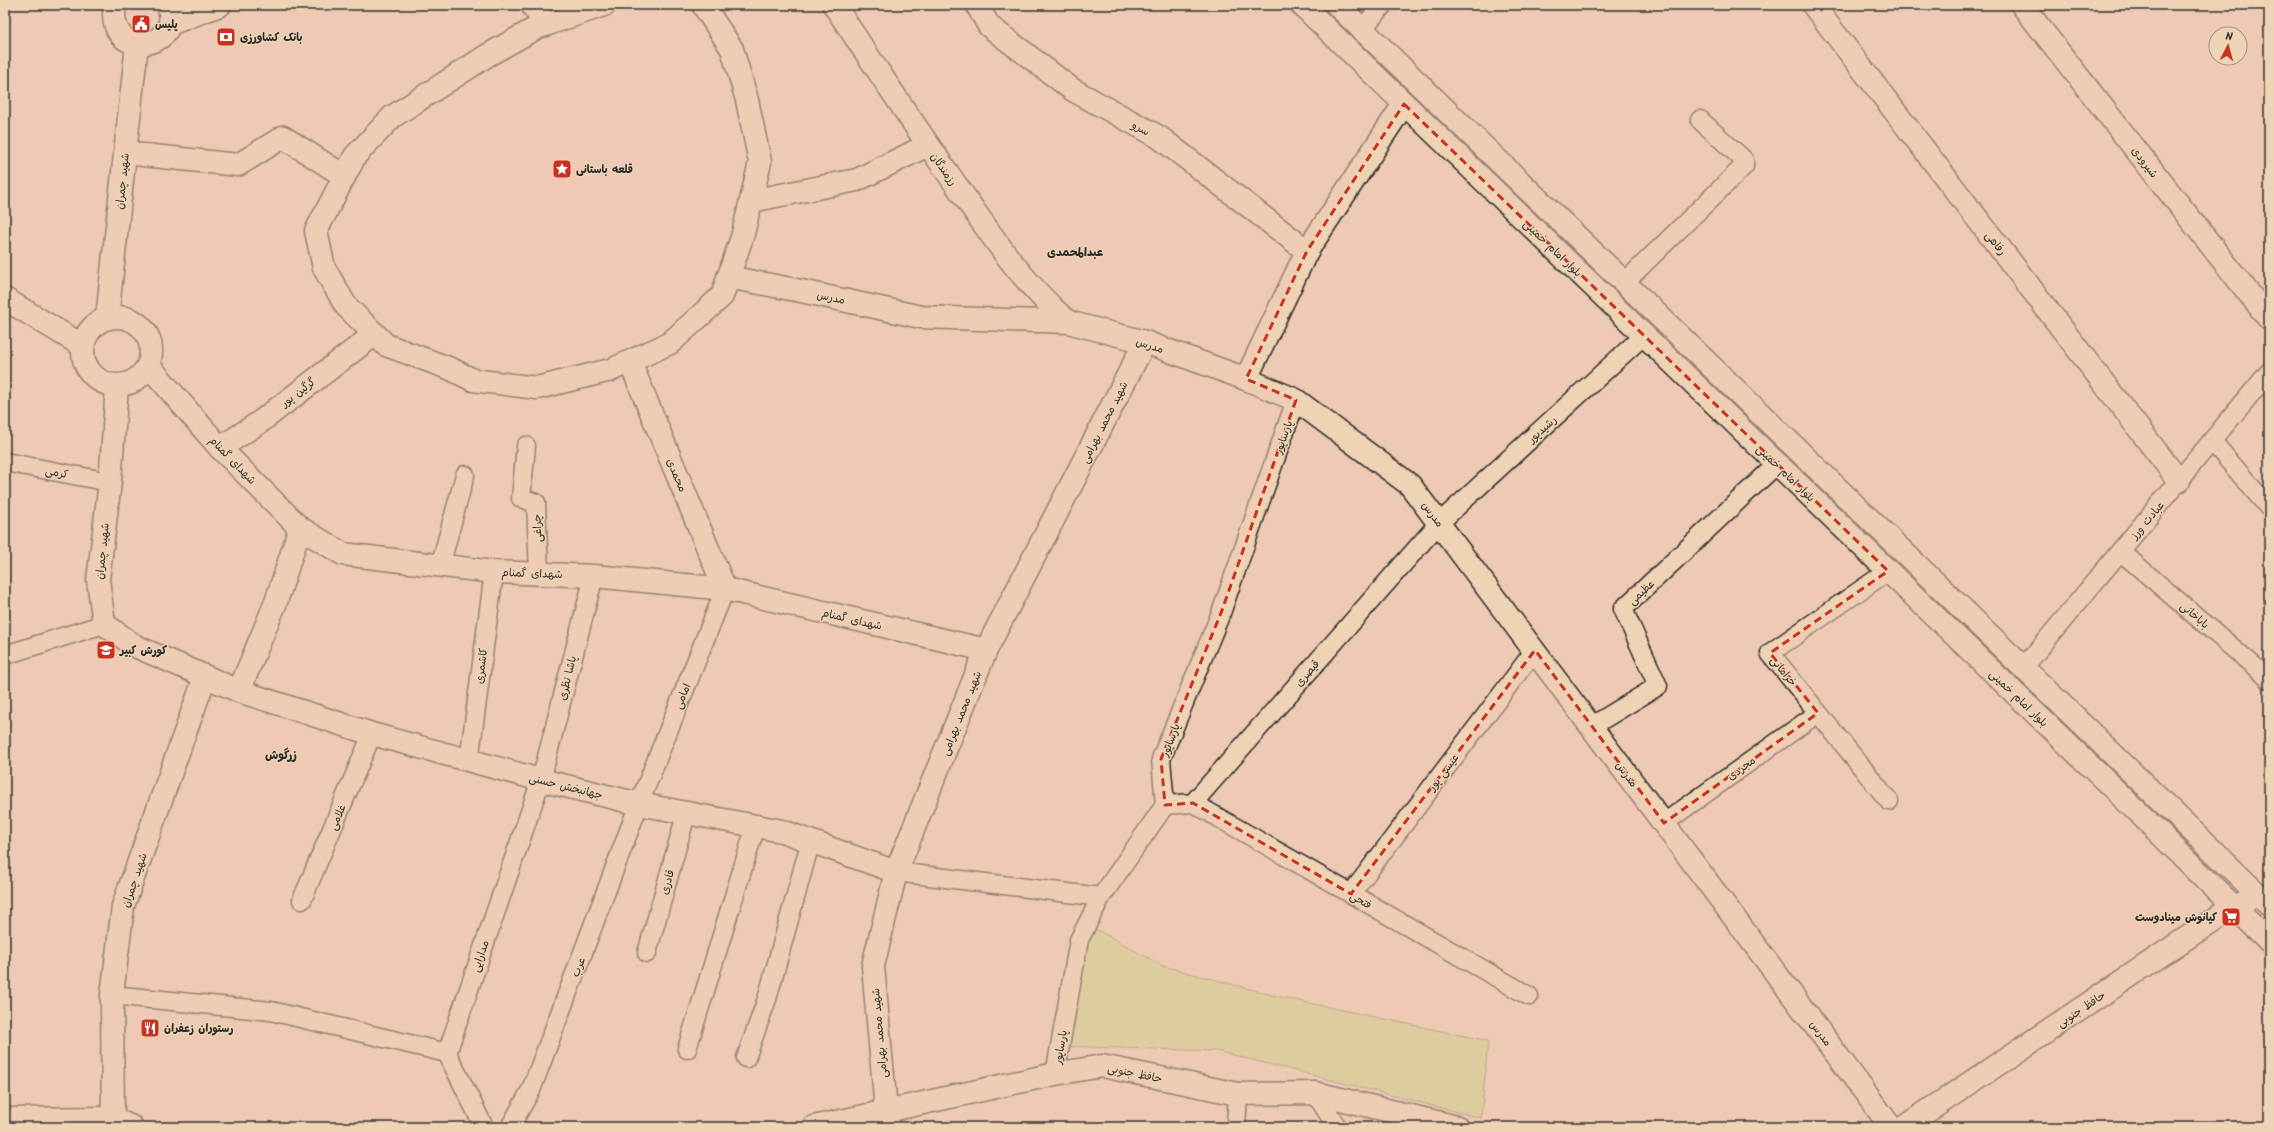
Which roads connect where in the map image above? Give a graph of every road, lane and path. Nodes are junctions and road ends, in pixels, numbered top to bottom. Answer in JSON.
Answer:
{"nodes":[{"id":1,"x":220,"y":5,"type":"edge"},
{"id":2,"x":532,"y":5,"type":"edge"},
{"id":3,"x":604,"y":5,"type":"edge"},
{"id":4,"x":703,"y":5,"type":"edge"},
{"id":5,"x":834,"y":5,"type":"edge"},
{"id":6,"x":977,"y":5,"type":"edge"},
{"id":7,"x":1302,"y":5,"type":"edge"},
{"id":8,"x":1337,"y":5,"type":"edge"},
{"id":9,"x":1384,"y":5,"type":"edge"},
{"id":10,"x":1813,"y":5,"type":"edge"},
{"id":11,"x":2022,"y":5,"type":"edge"},
{"id":12,"x":115,"y":6,"type":"edge"},
{"id":13,"x":169,"y":15,"type":"edge"},
{"id":14,"x":546,"y":25,"type":"junction"},
{"id":15,"x":1362,"y":29,"type":"junction"},
{"id":16,"x":137,"y":44,"type":"junction"},
{"id":17,"x":1404,"y":104,"type":"junction"},
{"id":18,"x":1700,"y":120,"type":"dead end"},
{"id":19,"x":928,"y":145,"type":"junction"},
{"id":20,"x":125,"y":153,"type":"junction"},
{"id":21,"x":344,"y":176,"type":"junction"},
{"id":22,"x":751,"y":201,"type":"junction"},
{"id":23,"x":1308,"y":251,"type":"junction"},
{"id":24,"x":728,"y":278,"type":"junction"},
{"id":25,"x":1625,"y":282,"type":"junction"},
{"id":26,"x":5,"y":299,"type":"edge"},
{"id":27,"x":107,"y":318,"type":"junction"},
{"id":28,"x":2269,"y":319,"type":"edge"},
{"id":29,"x":1068,"y":322,"type":"junction"},
{"id":30,"x":375,"y":334,"type":"junction"},
{"id":31,"x":1644,"y":335,"type":"junction"},
{"id":32,"x":1145,"y":342,"type":"junction"},
{"id":33,"x":83,"y":346,"type":"junction"},
{"id":34,"x":630,"y":362,"type":"junction"},
{"id":35,"x":149,"y":366,"type":"junction"},
{"id":36,"x":2269,"y":372,"type":"edge"},
{"id":37,"x":1246,"y":379,"type":"junction"},
{"id":38,"x":117,"y":386,"type":"junction"},
{"id":39,"x":1296,"y":400,"type":"junction"},
{"id":40,"x":2212,"y":441,"type":"junction"},
{"id":41,"x":526,"y":446,"type":"dead end"},
{"id":42,"x":220,"y":448,"type":"junction"},
{"id":43,"x":5,"y":462,"type":"edge"},
{"id":44,"x":1777,"y":464,"type":"junction"},
{"id":45,"x":465,"y":475,"type":"dead end"},
{"id":46,"x":2179,"y":481,"type":"junction"},
{"id":47,"x":110,"y":482,"type":"junction"},
{"id":48,"x":2269,"y":508,"type":"edge"},
{"id":49,"x":1439,"y":523,"type":"junction"},
{"id":50,"x":300,"y":528,"type":"junction"},
{"id":51,"x":2120,"y":551,"type":"junction"},
{"id":52,"x":440,"y":566,"type":"junction"},
{"id":53,"x":1888,"y":571,"type":"junction"},
{"id":54,"x":494,"y":572,"type":"junction"},
{"id":55,"x":539,"y":573,"type":"junction"},
{"id":56,"x":594,"y":576,"type":"junction"},
{"id":57,"x":725,"y":589,"type":"junction"},
{"id":58,"x":104,"y":624,"type":"junction"},
{"id":59,"x":986,"y":650,"type":"junction"},
{"id":60,"x":1535,"y":650,"type":"junction"},
{"id":61,"x":5,"y":655,"type":"edge"},
{"id":62,"x":2024,"y":667,"type":"junction"},
{"id":63,"x":205,"y":677,"type":"junction"},
{"id":64,"x":2269,"y":679,"type":"edge"},
{"id":65,"x":239,"y":691,"type":"junction"},
{"id":66,"x":1818,"y":713,"type":"junction"},
{"id":67,"x":1592,"y":726,"type":"junction"},
{"id":68,"x":372,"y":734,"type":"junction"},
{"id":69,"x":469,"y":761,"type":"junction"},
{"id":70,"x":541,"y":780,"type":"junction"},
{"id":71,"x":1889,"y":801,"type":"dead end"},
{"id":72,"x":1193,"y":803,"type":"junction"},
{"id":73,"x":639,"y":804,"type":"junction"},
{"id":74,"x":1165,"y":805,"type":"junction"},
{"id":75,"x":687,"y":811,"type":"junction"},
{"id":76,"x":1664,"y":823,"type":"junction"},
{"id":77,"x":756,"y":825,"type":"junction"},
{"id":78,"x":810,"y":840,"type":"junction"},
{"id":79,"x":896,"y":872,"type":"junction"},
{"id":80,"x":1351,"y":894,"type":"junction"},
{"id":81,"x":2266,"y":896,"type":"edge"},
{"id":82,"x":1101,"y":897,"type":"junction"},
{"id":83,"x":302,"y":900,"type":"dead end"},
{"id":84,"x":2233,"y":907,"type":"junction"},
{"id":85,"x":2269,"y":942,"type":"edge"},
{"id":86,"x":647,"y":953,"type":"dead end"},
{"id":87,"x":112,"y":995,"type":"junction"},
{"id":88,"x":1529,"y":996,"type":"dead end"},
{"id":89,"x":687,"y":1049,"type":"dead end"},
{"id":90,"x":447,"y":1053,"type":"junction"},
{"id":91,"x":746,"y":1058,"type":"dead end"},
{"id":92,"x":1055,"y":1074,"type":"junction"},
{"id":93,"x":1314,"y":1093,"type":"junction"},
{"id":94,"x":1238,"y":1094,"type":"junction"},
{"id":95,"x":5,"y":1119,"type":"edge"},
{"id":96,"x":889,"y":1119,"type":"edge"},
{"id":97,"x":113,"y":1123,"type":"edge"},
{"id":98,"x":132,"y":1127,"type":"edge"},
{"id":99,"x":484,"y":1127,"type":"edge"},
{"id":100,"x":510,"y":1127,"type":"edge"},
{"id":101,"x":814,"y":1127,"type":"edge"},
{"id":102,"x":1236,"y":1127,"type":"edge"},
{"id":103,"x":1337,"y":1127,"type":"edge"},
{"id":104,"x":1457,"y":1127,"type":"edge"},
{"id":105,"x":1891,"y":1127,"type":"edge"},
{"id":106,"x":1904,"y":1127,"type":"edge"}],
"edges":[{"from":1,"to":13,"type":"street"},
{"from":2,"to":14,"type":"street"},
{"from":3,"to":14,"type":"street"},
{"from":4,"to":22,"type":"street"},
{"from":5,"to":19,"type":"street","name":"رزمندگان"},
{"from":6,"to":23,"type":"street","name":"سرو"},
{"from":7,"to":17,"type":"street","name":"بلوار امام خمینی"},
{"from":8,"to":15,"type":"street"},
{"from":9,"to":15,"type":"street"},
{"from":10,"to":46,"type":"street","name":"رفاهی"},
{"from":11,"to":28,"type":"street","name":"شیرودی"},
{"from":12,"to":16,"type":"street"},
{"from":13,"to":16,"type":"street"},
{"from":14,"to":21,"type":"street"},
{"from":15,"to":25,"type":"street"},
{"from":16,"to":20,"type":"street","name":"شهید چمران"},
{"from":17,"to":23,"type":"street"},
{"from":17,"to":31,"type":"street","name":"بلوار امام خمینی"},
{"from":18,"to":25,"type":"street"},
{"from":19,"to":22,"type":"street"},
{"from":19,"to":29,"type":"street","name":"رزمندگان"},
{"from":20,"to":21,"type":"street"},
{"from":20,"to":27,"type":"street","name":"شهید چمران"},
{"from":21,"to":30,"type":"street"},
{"from":22,"to":24,"type":"street"},
{"from":23,"to":37,"type":"street"},
{"from":24,"to":29,"type":"street","name":"مدرس"},
{"from":24,"to":34,"type":"street"},
{"from":25,"to":62,"type":"street"},
{"from":26,"to":33,"type":"street"},
{"from":27,"to":33,"type":"street"},
{"from":27,"to":35,"type":"street"},
{"from":29,"to":32,"type":"street","name":"مدرس"},
{"from":30,"to":34,"type":"street"},
{"from":30,"to":42,"type":"street","name":"گرگین پور"},
{"from":31,"to":44,"type":"street","name":"بلوار امام خمینی"},
{"from":31,"to":49,"type":"street","name":"رشیدپور"},
{"from":32,"to":37,"type":"street","name":"مدرس"},
{"from":32,"to":59,"type":"street","name":"شهید محمد بهرامی"},
{"from":33,"to":38,"type":"street"},
{"from":34,"to":57,"type":"street","name":"محمدی"},
{"from":35,"to":38,"type":"street"},
{"from":35,"to":42,"type":"street","name":"شهدای گمنام"},
{"from":36,"to":40,"type":"street","name":"عبادت ورز"},
{"from":37,"to":39,"type":"street","name":"مدرس"},
{"from":38,"to":47,"type":"street","name":"شهید چمران"},
{"from":39,"to":49,"type":"street","name":"مدرس"},
{"from":39,"to":74,"type":"street","name":"پارساپور"},
{"from":40,"to":46,"type":"street","name":"عبادت ورز"},
{"from":40,"to":48,"type":"street"},
{"from":41,"to":55,"type":"street","name":"چراغی"},
{"from":42,"to":50,"type":"street","name":"شهدای گمنام"},
{"from":43,"to":47,"type":"street","name":"کرمی"},
{"from":44,"to":53,"type":"street","name":"بلوار امام خمینی"},
{"from":44,"to":67,"type":"street","name":"عظیمی"},
{"from":45,"to":52,"type":"street"},
{"from":46,"to":51,"type":"street","name":"عبادت ورز"},
{"from":47,"to":58,"type":"street","name":"شهید چمران"},
{"from":49,"to":60,"type":"street","name":"مدرس"},
{"from":49,"to":72,"type":"street","name":"قیصری"},
{"from":50,"to":52,"type":"street","name":"شهدای گمنام"},
{"from":50,"to":65,"type":"street"},
{"from":51,"to":62,"type":"street","name":"عبادت ورز"},
{"from":51,"to":64,"type":"street","name":"باباخانی"},
{"from":52,"to":54,"type":"street","name":"شهدای گمنام"},
{"from":53,"to":66,"type":"street","name":"خرامانی"},
{"from":53,"to":84,"type":"street","name":"بلوار امام خمینی"},
{"from":54,"to":55,"type":"street","name":"شهدای گمنام"},
{"from":54,"to":69,"type":"street","name":"کاشمری"},
{"from":55,"to":56,"type":"street","name":"شهدای گمنام"},
{"from":56,"to":57,"type":"street","name":"شهدای گمنام"},
{"from":56,"to":70,"type":"street","name":"پاشا نظری"},
{"from":57,"to":59,"type":"street","name":"شهدای گمنام"},
{"from":57,"to":73,"type":"street","name":"امامی"},
{"from":58,"to":61,"type":"street"},
{"from":58,"to":63,"type":"street"},
{"from":59,"to":79,"type":"street","name":"شهید محمد بهرامی"},
{"from":60,"to":67,"type":"street","name":"مدرس"},
{"from":60,"to":80,"type":"street","name":"عیسی پور"},
{"from":62,"to":81,"type":"street"},
{"from":63,"to":65,"type":"street"},
{"from":63,"to":87,"type":"street","name":"شهید چمران"},
{"from":65,"to":68,"type":"street","name":"جهانبخش حسنی"},
{"from":66,"to":71,"type":"street","name":"خرامانی"},
{"from":66,"to":76,"type":"street","name":"مجردی"},
{"from":67,"to":76,"type":"street","name":"مدرس"},
{"from":68,"to":69,"type":"street","name":"جهانبخش حسنی"},
{"from":68,"to":83,"type":"street","name":"غلامی"},
{"from":69,"to":70,"type":"street","name":"جهانبخش حسنی"},
{"from":70,"to":73,"type":"street","name":"جهانبخش حسنی"},
{"from":70,"to":90,"type":"street","name":"مدارایی"},
{"from":72,"to":74,"type":"street"},
{"from":72,"to":80,"type":"street","name":"فتحی"},
{"from":73,"to":75,"type":"street","name":"جهانبخش حسنی"},
{"from":73,"to":100,"type":"street","name":"عرب"},
{"from":74,"to":82,"type":"street","name":"پارساپور"},
{"from":75,"to":77,"type":"street","name":"جهانبخش حسنی"},
{"from":75,"to":86,"type":"street","name":"قادری"},
{"from":76,"to":105,"type":"street","name":"مدرس"},
{"from":77,"to":78,"type":"street","name":"جهانبخش حسنی"},
{"from":77,"to":89,"type":"street"},
{"from":78,"to":79,"type":"street","name":"جهانبخش حسنی"},
{"from":78,"to":91,"type":"street"},
{"from":79,"to":82,"type":"street"},
{"from":79,"to":96,"type":"street","name":"شهید محمد بهرامی"},
{"from":80,"to":88,"type":"street","name":"فتحی"},
{"from":81,"to":84,"type":"street","name":"حافظ جنوبی"},
{"from":82,"to":92,"type":"street","name":"پارساپور"},
{"from":84,"to":85,"type":"street","name":"بلوار امام خمینی"},
{"from":84,"to":106,"type":"street","name":"حافظ جنوبی"},
{"from":87,"to":90,"type":"street"},
{"from":87,"to":97,"type":"street","name":"شهید چمران"},
{"from":90,"to":99,"type":"street"},
{"from":92,"to":94,"type":"street","name":"حافظ جنوبی"},
{"from":92,"to":96,"type":"street","name":"حافظ جنوبی"},
{"from":93,"to":94,"type":"street","name":"حافظ جنوبی"},
{"from":93,"to":103,"type":"street"},
{"from":93,"to":104,"type":"street","name":"حافظ جنوبی"},
{"from":94,"to":102,"type":"street"},
{"from":95,"to":97,"type":"street"},
{"from":96,"to":101,"type":"street","name":"حافظ جنوبی"},
{"from":97,"to":98,"type":"street"}]}
